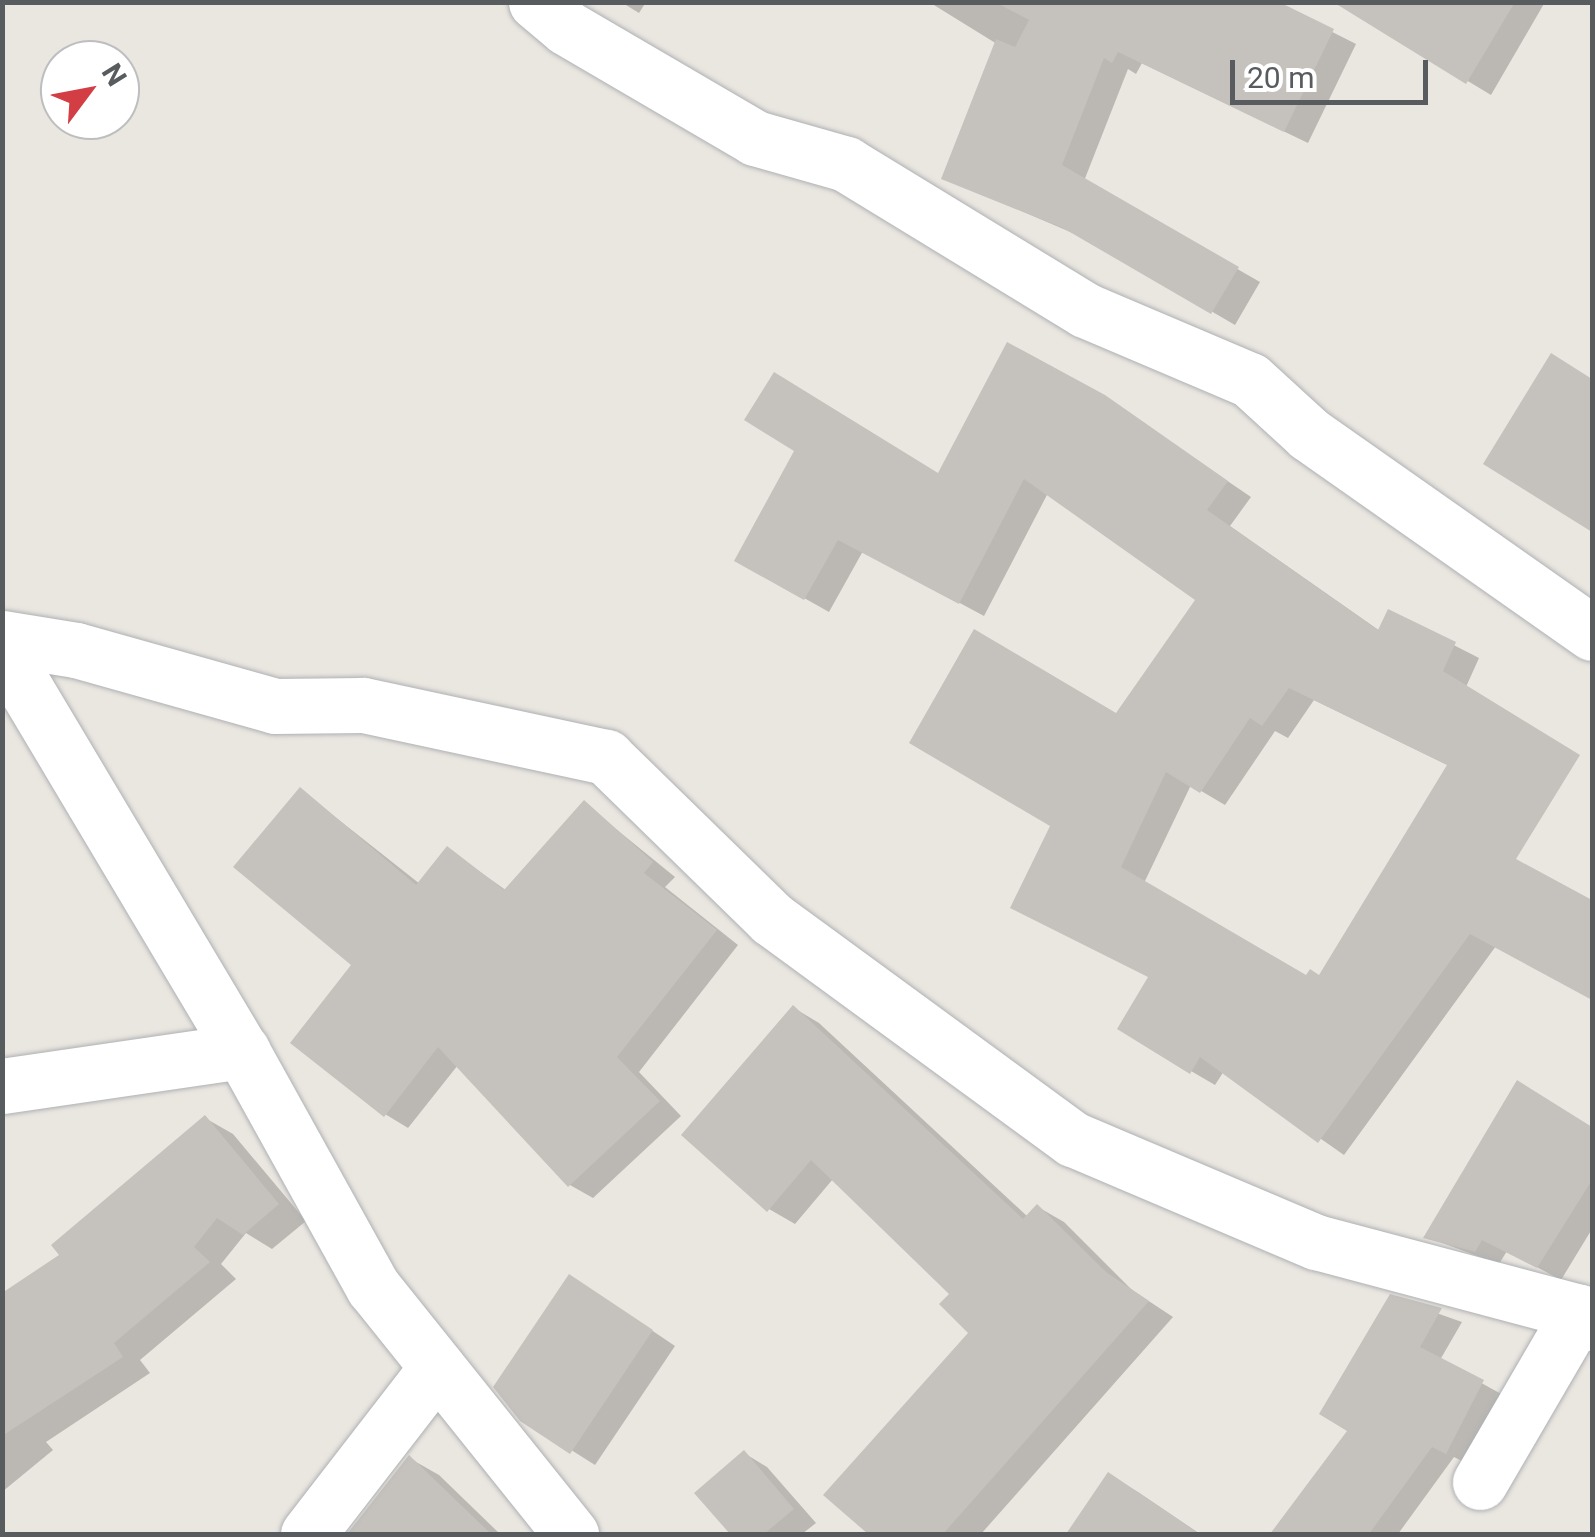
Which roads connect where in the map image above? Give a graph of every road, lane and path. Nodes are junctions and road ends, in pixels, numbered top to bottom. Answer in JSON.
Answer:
{"nodes":[{"id":1,"x":536,"y":2,"type":"edge"},
{"id":2,"x":1592,"y":633,"type":"edge"},
{"id":3,"x":2,"y":638,"type":"edge"},
{"id":4,"x":2,"y":650,"type":"edge"},
{"id":5,"x":242,"y":1051,"type":"junction"},
{"id":6,"x":2,"y":1086,"type":"edge"},
{"id":7,"x":1586,"y":1317,"type":"edge"},
{"id":8,"x":437,"y":1366,"type":"junction"},
{"id":9,"x":1480,"y":1482,"type":"dead end"},
{"id":10,"x":308,"y":1534,"type":"edge"},
{"id":11,"x":570,"y":1534,"type":"edge"}],
"edges":[{"from":1,"to":2,"type":"street"},
{"from":3,"to":7,"type":"street"},
{"from":4,"to":5,"type":"street"},
{"from":5,"to":6,"type":"street"},
{"from":5,"to":8,"type":"street"},
{"from":7,"to":9,"type":"street"},
{"from":8,"to":10,"type":"street"},
{"from":8,"to":11,"type":"street"}]}
